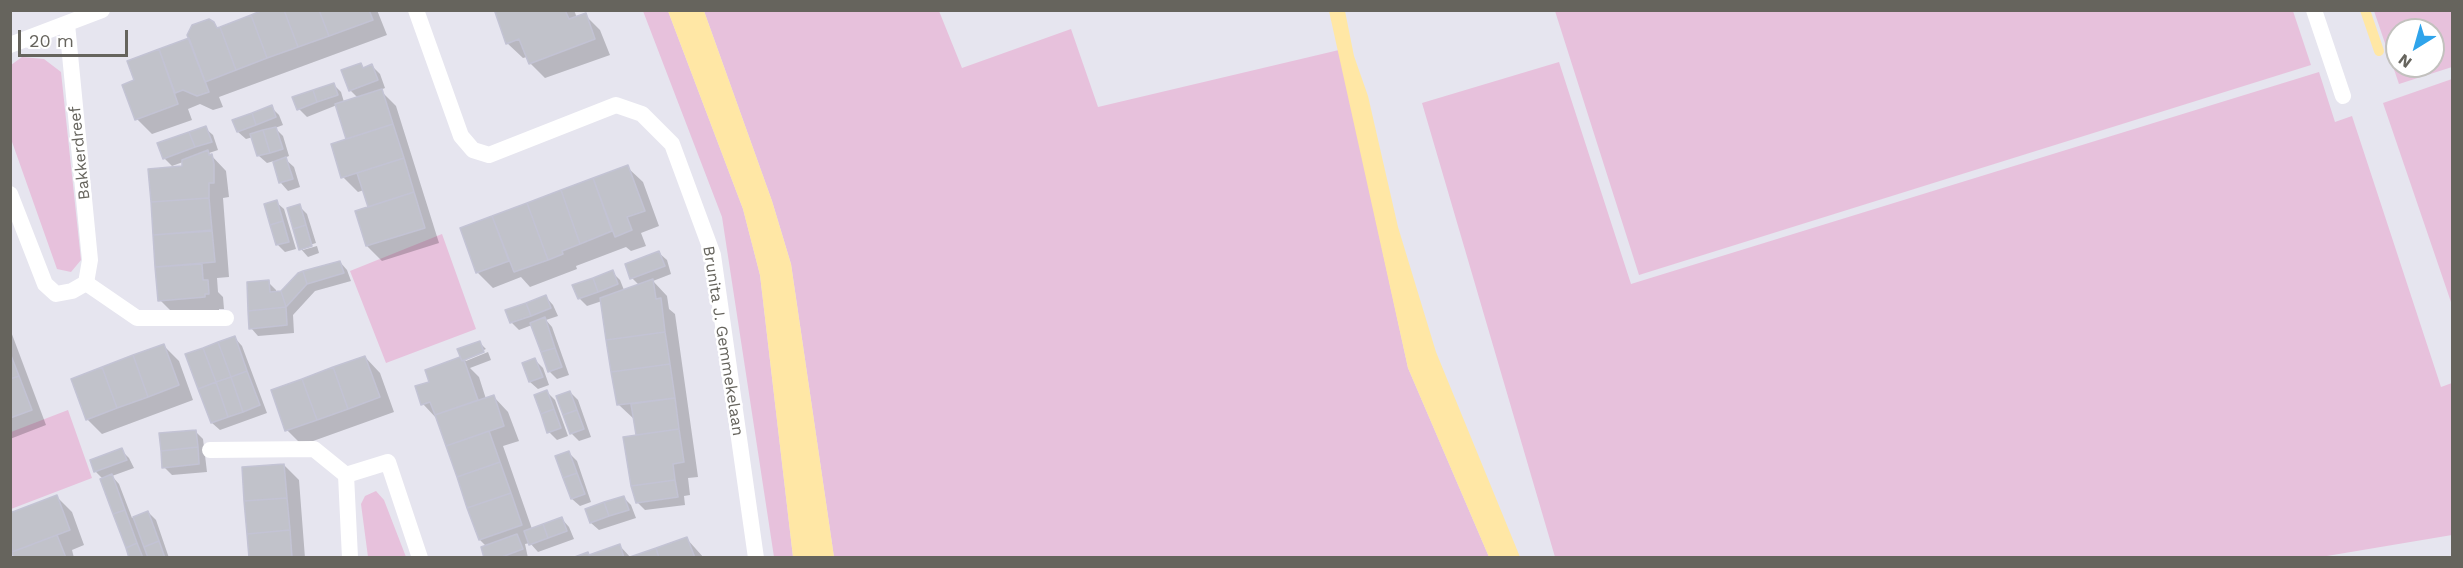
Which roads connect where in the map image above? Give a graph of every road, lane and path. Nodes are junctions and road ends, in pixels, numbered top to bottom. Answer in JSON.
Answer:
{"nodes":[{"id":1,"x":102,"y":10,"type":"edge"},
{"id":2,"x":416,"y":10,"type":"edge"},
{"id":3,"x":2314,"y":10,"type":"edge"},
{"id":4,"x":67,"y":24,"type":"junction"},
{"id":5,"x":10,"y":45,"type":"edge"},
{"id":6,"x":2343,"y":96,"type":"dead end"},
{"id":7,"x":10,"y":194,"type":"edge"},
{"id":8,"x":86,"y":283,"type":"junction"},
{"id":9,"x":226,"y":318,"type":"dead end"},
{"id":10,"x":210,"y":450,"type":"dead end"},
{"id":11,"x":346,"y":475,"type":"junction"},
{"id":12,"x":350,"y":558,"type":"edge"},
{"id":13,"x":420,"y":558,"type":"edge"},
{"id":14,"x":756,"y":558,"type":"edge"}],
"edges":[{"from":1,"to":4,"type":"street"},
{"from":2,"to":14,"type":"street","name":"Brunita J. Gemmekelaan"},
{"from":3,"to":6,"type":"street"},
{"from":4,"to":5,"type":"street"},
{"from":4,"to":8,"type":"street","name":"Bakkerdreef"},
{"from":7,"to":8,"type":"street"},
{"from":8,"to":9,"type":"street"},
{"from":10,"to":11,"type":"street"},
{"from":11,"to":12,"type":"street"},
{"from":11,"to":13,"type":"street"}]}
